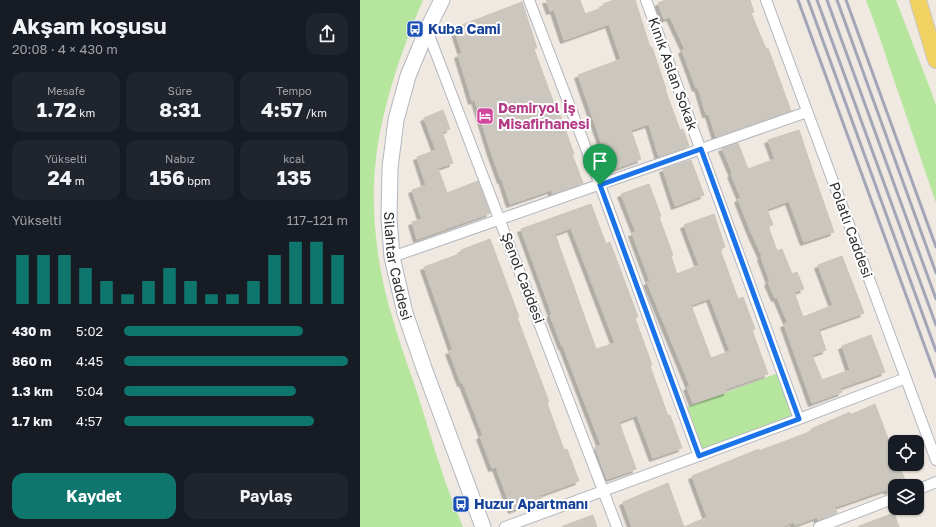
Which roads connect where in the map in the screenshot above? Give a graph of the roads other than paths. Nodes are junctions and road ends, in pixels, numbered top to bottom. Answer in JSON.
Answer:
{"nodes":[{"id":1,"x":443,"y":0,"type":"edge"},
{"id":2,"x":529,"y":0,"type":"edge"},
{"id":3,"x":646,"y":0,"type":"edge"},
{"id":4,"x":766,"y":0,"type":"edge"},
{"id":5,"x":918,"y":0,"type":"edge"},
{"id":6,"x":427,"y":30,"type":"junction"},
{"id":7,"x":936,"y":48,"type":"edge"},
{"id":8,"x":936,"y":60,"type":"edge"},
{"id":9,"x":807,"y":112,"type":"junction"},
{"id":10,"x":701,"y":149,"type":"junction"},
{"id":11,"x":600,"y":185,"type":"junction"},
{"id":12,"x":500,"y":219,"type":"junction"},
{"id":13,"x":392,"y":257,"type":"junction"},
{"id":14,"x":906,"y":378,"type":"junction"},
{"id":15,"x":799,"y":419,"type":"junction"},
{"id":16,"x":699,"y":456,"type":"junction"},
{"id":17,"x":936,"y":460,"type":"edge"},
{"id":18,"x":936,"y":482,"type":"edge"},
{"id":19,"x":924,"y":487,"type":"edge"},
{"id":20,"x":604,"y":490,"type":"junction"},
{"id":21,"x":888,"y":501,"type":"edge"},
{"id":22,"x":483,"y":527,"type":"edge"},
{"id":23,"x":505,"y":527,"type":"edge"},
{"id":24,"x":617,"y":527,"type":"edge"},
{"id":25,"x":819,"y":527,"type":"edge"}],
"edges":[{"from":1,"to":6,"type":"main road","name":"Silahtar Caddesi"},
{"from":2,"to":11,"type":"street"},
{"from":3,"to":10,"type":"street","name":"Kınık Aslan Sokak"},
{"from":4,"to":9,"type":"street","name":"Polatlı Caddesi"},
{"from":5,"to":7,"type":"main road"},
{"from":5,"to":8,"type":"main road"},
{"from":6,"to":12,"type":"street","name":"Şenol Caddesi"},
{"from":6,"to":13,"type":"main road","name":"Silahtar Caddesi"},
{"from":9,"to":10,"type":"street"},
{"from":9,"to":14,"type":"street","name":"Polatlı Caddesi"},
{"from":10,"to":11,"type":"street"},
{"from":10,"to":15,"type":"street","name":"Kınık Aslan Sokak"},
{"from":11,"to":12,"type":"street"},
{"from":11,"to":16,"type":"street"},
{"from":12,"to":13,"type":"street"},
{"from":12,"to":20,"type":"street","name":"Şenol Caddesi"},
{"from":13,"to":22,"type":"main road","name":"Silahtar Caddesi"},
{"from":14,"to":15,"type":"street"},
{"from":14,"to":17,"type":"street","name":"Polatlı Caddesi"},
{"from":15,"to":16,"type":"street"},
{"from":16,"to":20,"type":"street"},
{"from":18,"to":19,"type":"street"},
{"from":20,"to":23,"type":"street"},
{"from":20,"to":24,"type":"street","name":"Şenol Caddesi"},
{"from":21,"to":25,"type":"street"}]}
